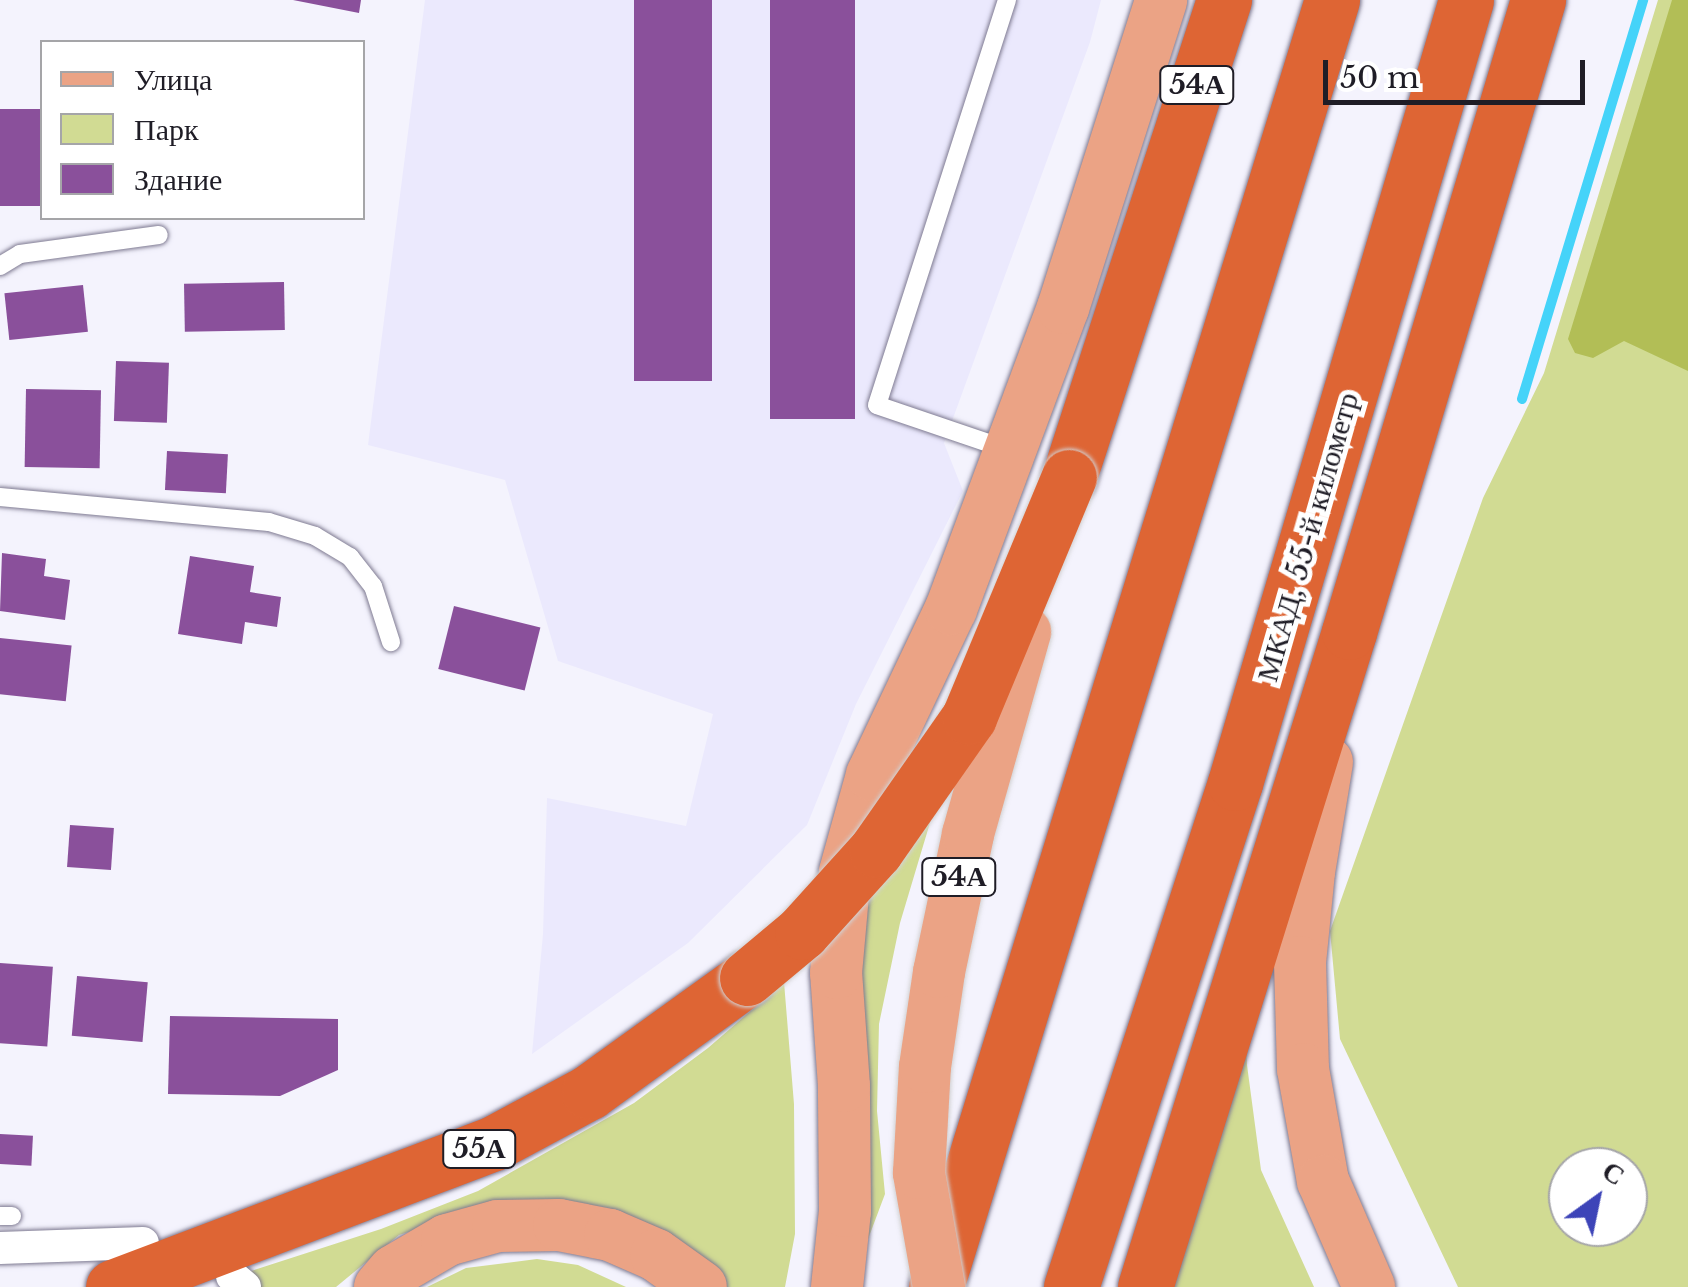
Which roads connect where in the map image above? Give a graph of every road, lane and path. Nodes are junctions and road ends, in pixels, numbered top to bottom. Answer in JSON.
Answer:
{"nodes":[{"id":1,"x":1008,"y":0,"type":"edge"},
{"id":2,"x":1161,"y":0,"type":"edge"},
{"id":3,"x":1224,"y":0,"type":"edge"},
{"id":4,"x":1332,"y":0,"type":"edge"},
{"id":5,"x":1466,"y":0,"type":"edge"},
{"id":6,"x":1538,"y":0,"type":"edge"},
{"id":7,"x":159,"y":234,"type":"dead end"},
{"id":8,"x":0,"y":266,"type":"edge"},
{"id":9,"x":1011,"y":451,"type":"junction"},
{"id":10,"x":1069,"y":477,"type":"junction"},
{"id":11,"x":0,"y":498,"type":"edge"},
{"id":12,"x":1349,"y":632,"type":"junction"},
{"id":13,"x":391,"y":642,"type":"dead end"},
{"id":14,"x":143,"y":1243,"type":"dead end"},
{"id":15,"x":0,"y":1248,"type":"edge"},
{"id":16,"x":113,"y":1287,"type":"edge"},
{"id":17,"x":380,"y":1287,"type":"edge"},
{"id":18,"x":702,"y":1287,"type":"edge"},
{"id":19,"x":837,"y":1287,"type":"edge"},
{"id":20,"x":937,"y":1287,"type":"edge"},
{"id":21,"x":1071,"y":1287,"type":"edge"},
{"id":22,"x":1146,"y":1287,"type":"edge"},
{"id":23,"x":1369,"y":1287,"type":"edge"}],
"edges":[{"from":1,"to":9,"type":"lane"},
{"from":2,"to":9,"type":"main road"},
{"from":3,"to":10,"type":"highway","number":"54А"},
{"from":4,"to":20,"type":"highway"},
{"from":5,"to":21,"type":"highway","name":"МКАД, 55-й километр"},
{"from":6,"to":12,"type":"highway"},
{"from":7,"to":8,"type":"lane"},
{"from":9,"to":19,"type":"main road"},
{"from":10,"to":16,"type":"highway","number":"55А","bridge":true},
{"from":10,"to":20,"type":"main road","number":"54А","bridge":true},
{"from":11,"to":13,"type":"lane"},
{"from":12,"to":22,"type":"highway"},
{"from":12,"to":23,"type":"main road"},
{"from":14,"to":15,"type":"street"},
{"from":17,"to":18,"type":"main road"}]}
